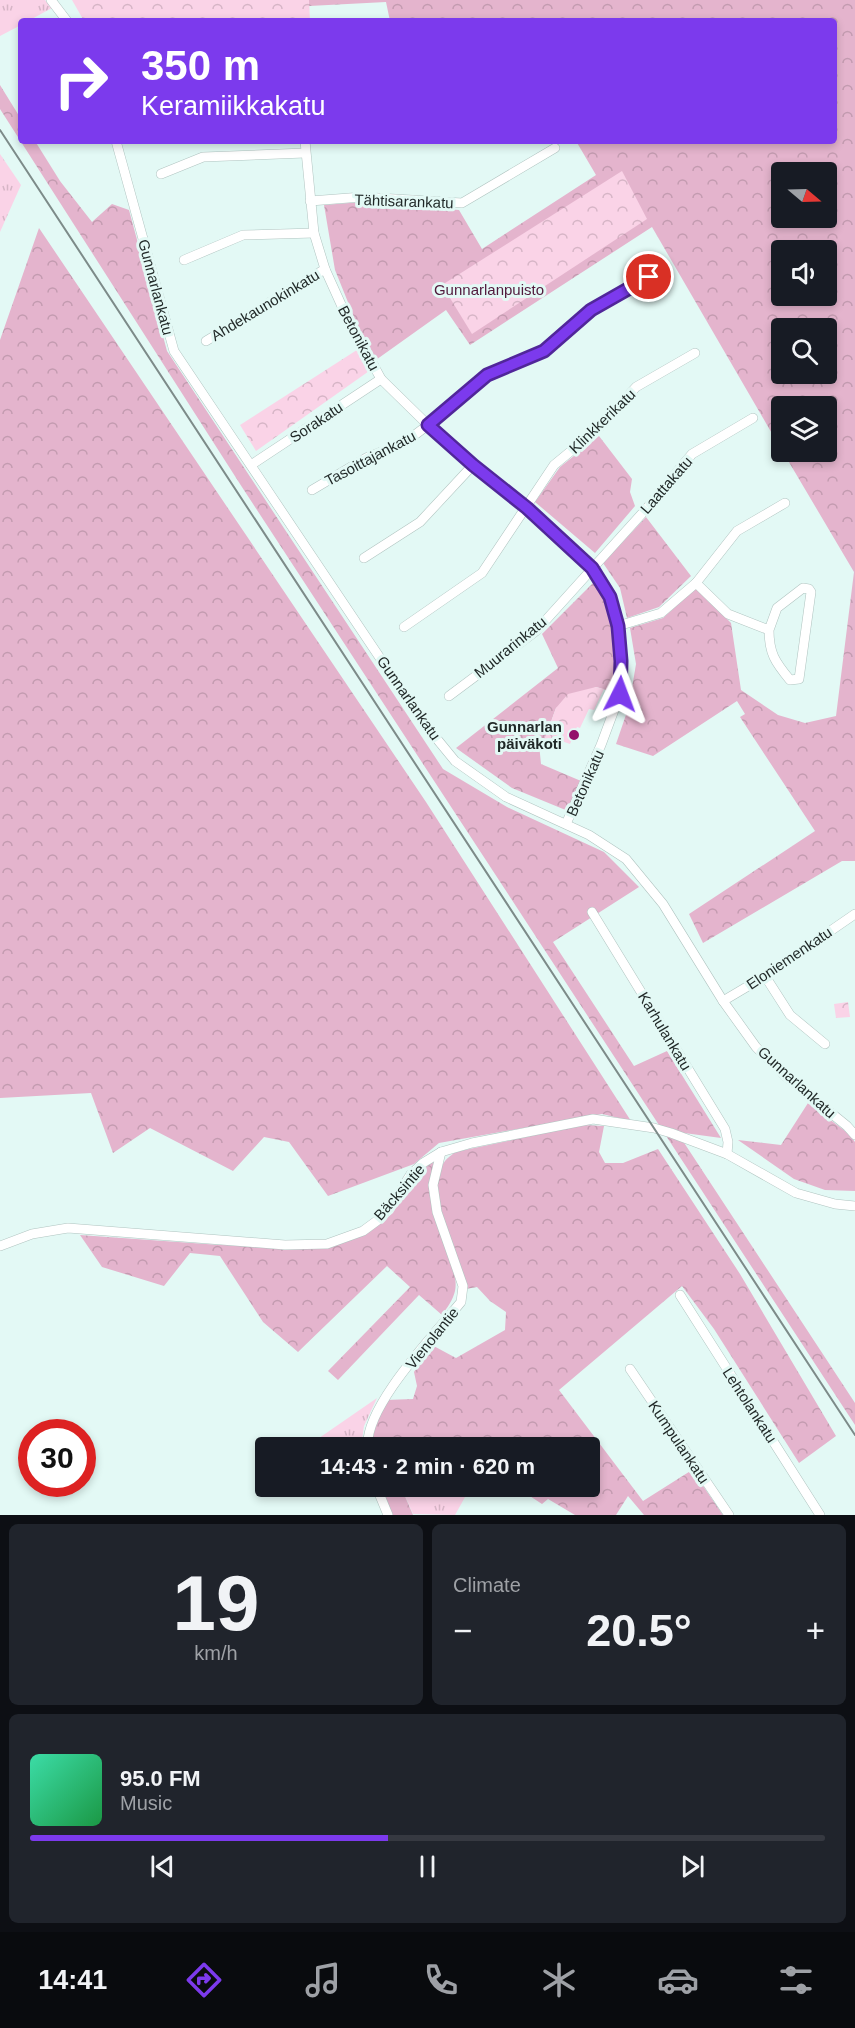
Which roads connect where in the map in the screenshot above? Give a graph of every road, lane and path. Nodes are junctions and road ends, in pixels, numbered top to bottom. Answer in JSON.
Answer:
{"nodes":[{"id":1,"x":51,"y":0,"type":"edge"},
{"id":2,"x":65,"y":18,"type":"edge"},
{"id":3,"x":117,"y":144,"type":"edge"},
{"id":4,"x":305,"y":144,"type":"edge"},
{"id":5,"x":555,"y":148,"type":"dead end"},
{"id":6,"x":305,"y":153,"type":"junction"},
{"id":7,"x":161,"y":174,"type":"dead end"},
{"id":8,"x":310,"y":201,"type":"junction"},
{"id":9,"x":314,"y":233,"type":"junction"},
{"id":10,"x":183,"y":260,"type":"dead end"},
{"id":11,"x":325,"y":270,"type":"junction"},
{"id":12,"x":649,"y":277,"type":"dead end"},
{"id":13,"x":206,"y":341,"type":"dead end"},
{"id":14,"x":695,"y":353,"type":"dead end"},
{"id":15,"x":381,"y":379,"type":"junction"},
{"id":16,"x":753,"y":418,"type":"dead end"},
{"id":17,"x":428,"y":425,"type":"junction"},
{"id":18,"x":251,"y":465,"type":"junction"},
{"id":19,"x":473,"y":465,"type":"junction"},
{"id":20,"x":312,"y":490,"type":"dead end"},
{"id":21,"x":785,"y":503,"type":"dead end"},
{"id":22,"x":527,"y":508,"type":"junction"},
{"id":23,"x":363,"y":558,"type":"dead end"},
{"id":24,"x":592,"y":568,"type":"junction"},
{"id":25,"x":696,"y":583,"type":"junction"},
{"id":26,"x":618,"y":626,"type":"junction"},
{"id":27,"x":404,"y":627,"type":"dead end"},
{"id":28,"x":769,"y":630,"type":"junction"},
{"id":29,"x":449,"y":696,"type":"dead end"},
{"id":30,"x":566,"y":824,"type":"junction"},
{"id":31,"x":592,"y":912,"type":"dead end"},
{"id":32,"x":855,"y":914,"type":"edge"},
{"id":33,"x":765,"y":976,"type":"junction"},
{"id":34,"x":723,"y":1001,"type":"junction"},
{"id":35,"x":825,"y":1044,"type":"dead end"},
{"id":36,"x":855,"y":1118,"type":"edge"},
{"id":37,"x":847,"y":1126,"type":"junction"},
{"id":38,"x":855,"y":1135,"type":"edge"},
{"id":39,"x":441,"y":1152,"type":"junction"},
{"id":40,"x":727,"y":1154,"type":"junction"},
{"id":41,"x":855,"y":1206,"type":"edge"},
{"id":42,"x":0,"y":1246,"type":"edge"},
{"id":43,"x":680,"y":1295,"type":"dead end"},
{"id":44,"x":630,"y":1369,"type":"dead end"},
{"id":45,"x":368,"y":1437,"type":"edge"},
{"id":46,"x":381,"y":1497,"type":"edge"},
{"id":47,"x":388,"y":1515,"type":"edge"},
{"id":48,"x":729,"y":1515,"type":"edge"},
{"id":49,"x":820,"y":1515,"type":"edge"}],
"edges":[{"from":1,"to":2,"type":"street"},
{"from":3,"to":18,"type":"street","name":"Gunnarlankatu"},
{"from":4,"to":6,"type":"street","name":"Betonikatu"},
{"from":5,"to":8,"type":"street","name":"Tähtisarankatu"},
{"from":6,"to":7,"type":"street"},
{"from":6,"to":8,"type":"street","name":"Betonikatu"},
{"from":8,"to":9,"type":"street","name":"Betonikatu"},
{"from":9,"to":10,"type":"street"},
{"from":9,"to":11,"type":"street","name":"Betonikatu"},
{"from":11,"to":13,"type":"street","name":"Ahdekaunokinkatu"},
{"from":11,"to":15,"type":"street","name":"Betonikatu"},
{"from":12,"to":17,"type":"street","name":"Tasoittajankatu"},
{"from":14,"to":22,"type":"street","name":"Klinkkerikatu"},
{"from":15,"to":17,"type":"street","name":"Betonikatu"},
{"from":15,"to":18,"type":"street","name":"Sorakatu"},
{"from":16,"to":24,"type":"street","name":"Laattakatu"},
{"from":17,"to":19,"type":"street","name":"Betonikatu"},
{"from":17,"to":20,"type":"street","name":"Tasoittajankatu"},
{"from":18,"to":30,"type":"street","name":"Gunnarlankatu"},
{"from":19,"to":22,"type":"street","name":"Betonikatu"},
{"from":19,"to":23,"type":"street"},
{"from":21,"to":25,"type":"street"},
{"from":22,"to":24,"type":"street","name":"Betonikatu"},
{"from":22,"to":27,"type":"street","name":"Klinkkerikatu"},
{"from":24,"to":26,"type":"street","name":"Betonikatu"},
{"from":24,"to":29,"type":"street","name":"Muurarinkatu"},
{"from":25,"to":26,"type":"street"},
{"from":25,"to":28,"type":"street"},
{"from":26,"to":30,"type":"street","name":"Betonikatu"},
{"from":28,"to":28,"type":"street"},
{"from":30,"to":34,"type":"street","name":"Gunnarlankatu"},
{"from":31,"to":40,"type":"street","name":"Karhulankatu"},
{"from":32,"to":33,"type":"street","name":"Eloniemenkatu"},
{"from":33,"to":34,"type":"street","name":"Eloniemenkatu"},
{"from":33,"to":35,"type":"street"},
{"from":34,"to":37,"type":"street","name":"Gunnarlankatu"},
{"from":36,"to":37,"type":"street"},
{"from":37,"to":38,"type":"street","name":"Gunnarlankatu"},
{"from":39,"to":40,"type":"street","name":"Bäcksintie"},
{"from":39,"to":42,"type":"street","name":"Bäcksintie"},
{"from":39,"to":45,"type":"street","name":"Vienolantie"},
{"from":40,"to":41,"type":"street","name":"Bäcksintie"},
{"from":43,"to":49,"type":"street","name":"Lehtolankatu"},
{"from":44,"to":48,"type":"street","name":"Kumpulankatu"},
{"from":46,"to":47,"type":"street"}]}
